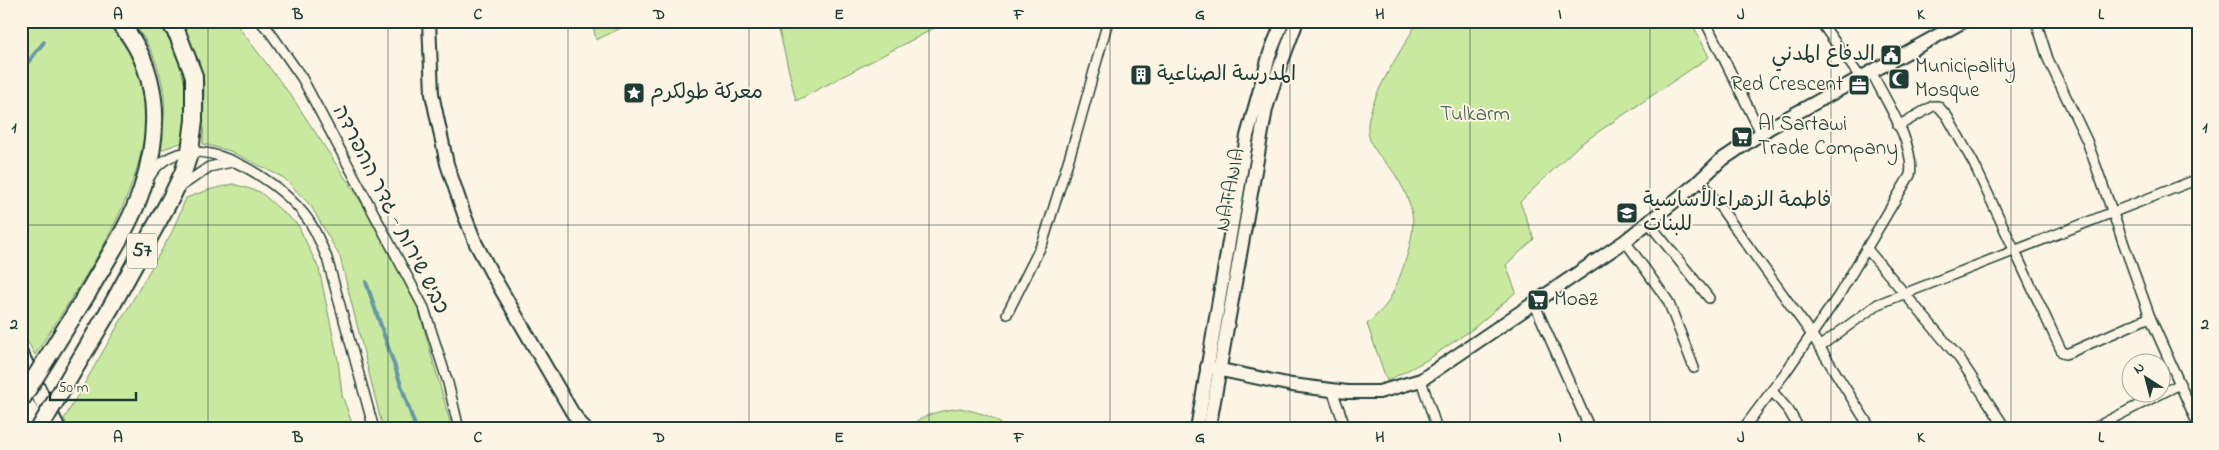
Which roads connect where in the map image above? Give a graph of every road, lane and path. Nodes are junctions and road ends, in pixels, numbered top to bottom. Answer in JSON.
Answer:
{"nodes":[{"id":1,"x":118,"y":21,"type":"edge"},
{"id":2,"x":169,"y":21,"type":"edge"},
{"id":3,"x":260,"y":21,"type":"edge"},
{"id":4,"x":429,"y":21,"type":"edge"},
{"id":5,"x":1108,"y":21,"type":"edge"},
{"id":6,"x":1282,"y":21,"type":"edge"},
{"id":7,"x":1296,"y":21,"type":"edge"},
{"id":8,"x":1820,"y":21,"type":"edge"},
{"id":9,"x":1964,"y":21,"type":"edge"},
{"id":10,"x":2036,"y":21,"type":"edge"},
{"id":11,"x":1706,"y":22,"type":"edge"},
{"id":12,"x":1866,"y":74,"type":"junction"},
{"id":13,"x":1898,"y":126,"type":"junction"},
{"id":14,"x":1761,"y":133,"type":"junction"},
{"id":15,"x":190,"y":150,"type":"junction"},
{"id":16,"x":235,"y":162,"type":"junction"},
{"id":17,"x":1700,"y":179,"type":"junction"},
{"id":18,"x":2198,"y":179,"type":"edge"},
{"id":19,"x":142,"y":190,"type":"junction"},
{"id":20,"x":172,"y":196,"type":"junction"},
{"id":21,"x":2111,"y":213,"type":"junction"},
{"id":22,"x":1648,"y":222,"type":"junction"},
{"id":23,"x":1625,"y":241,"type":"junction"},
{"id":24,"x":1867,"y":249,"type":"junction"},
{"id":25,"x":2016,"y":250,"type":"junction"},
{"id":26,"x":1905,"y":293,"type":"junction"},
{"id":27,"x":1709,"y":298,"type":"dead end"},
{"id":28,"x":1534,"y":303,"type":"junction"},
{"id":29,"x":1006,"y":314,"type":"dead end"},
{"id":30,"x":2150,"y":317,"type":"junction"},
{"id":31,"x":1812,"y":335,"type":"junction"},
{"id":32,"x":1819,"y":347,"type":"junction"},
{"id":33,"x":21,"y":357,"type":"edge"},
{"id":34,"x":1694,"y":368,"type":"dead end"},
{"id":35,"x":1213,"y":369,"type":"junction"},
{"id":36,"x":1421,"y":380,"type":"junction"},
{"id":37,"x":2180,"y":384,"type":"junction"},
{"id":38,"x":1332,"y":390,"type":"junction"},
{"id":39,"x":1772,"y":391,"type":"junction"},
{"id":40,"x":21,"y":398,"type":"edge"},
{"id":41,"x":2198,"y":425,"type":"edge"},
{"id":42,"x":584,"y":428,"type":"edge"},
{"id":43,"x":40,"y":429,"type":"edge"},
{"id":44,"x":57,"y":429,"type":"edge"},
{"id":45,"x":374,"y":429,"type":"edge"},
{"id":46,"x":460,"y":429,"type":"edge"},
{"id":47,"x":1197,"y":429,"type":"edge"},
{"id":48,"x":1209,"y":429,"type":"edge"},
{"id":49,"x":1346,"y":429,"type":"edge"},
{"id":50,"x":1437,"y":429,"type":"edge"},
{"id":51,"x":1590,"y":429,"type":"edge"},
{"id":52,"x":1743,"y":429,"type":"edge"},
{"id":53,"x":1795,"y":429,"type":"edge"},
{"id":54,"x":1871,"y":429,"type":"edge"},
{"id":55,"x":2006,"y":429,"type":"edge"},
{"id":56,"x":2092,"y":429,"type":"edge"}],
"edges":[{"from":1,"to":19,"type":"highway"},
{"from":2,"to":15,"type":"highway"},
{"from":3,"to":46,"type":"street","name":"כביש שירות - גדר ההפרדה"},
{"from":4,"to":42,"type":"street"},
{"from":5,"to":29,"type":"street"},
{"from":6,"to":35,"type":"street","name":"NATANIA"},
{"from":7,"to":35,"type":"street","name":"NATANIA"},
{"from":8,"to":12,"type":"street"},
{"from":9,"to":12,"type":"street"},
{"from":10,"to":21,"type":"street"},
{"from":11,"to":14,"type":"street"},
{"from":12,"to":13,"type":"street"},
{"from":12,"to":14,"type":"street"},
{"from":13,"to":24,"type":"street"},
{"from":13,"to":25,"type":"street"},
{"from":14,"to":17,"type":"street"},
{"from":15,"to":16,"type":"street"},
{"from":15,"to":19,"type":"street"},
{"from":15,"to":20,"type":"highway"},
{"from":16,"to":20,"type":"street"},
{"from":16,"to":45,"type":"street"},
{"from":17,"to":22,"type":"street"},
{"from":17,"to":31,"type":"street"},
{"from":18,"to":21,"type":"street"},
{"from":19,"to":40,"type":"highway","number":"57","bridge":true},
{"from":20,"to":43,"type":"highway","number":"57","bridge":true},
{"from":21,"to":25,"type":"street"},
{"from":21,"to":30,"type":"street"},
{"from":22,"to":23,"type":"street"},
{"from":22,"to":27,"type":"street"},
{"from":23,"to":28,"type":"street"},
{"from":23,"to":34,"type":"street"},
{"from":24,"to":26,"type":"street"},
{"from":24,"to":31,"type":"street"},
{"from":25,"to":26,"type":"street"},
{"from":25,"to":30,"type":"street"},
{"from":26,"to":32,"type":"street"},
{"from":26,"to":55,"type":"street"},
{"from":28,"to":36,"type":"street"},
{"from":28,"to":51,"type":"street"},
{"from":30,"to":37,"type":"street"},
{"from":31,"to":32,"type":"street"},
{"from":31,"to":39,"type":"street"},
{"from":32,"to":54,"type":"street"},
{"from":33,"to":44,"type":"highway"},
{"from":35,"to":38,"type":"street"},
{"from":35,"to":47,"type":"street"},
{"from":35,"to":48,"type":"street"},
{"from":36,"to":38,"type":"street"},
{"from":36,"to":50,"type":"street"},
{"from":37,"to":41,"type":"street"},
{"from":37,"to":56,"type":"street"},
{"from":38,"to":49,"type":"street"},
{"from":39,"to":52,"type":"street"},
{"from":39,"to":53,"type":"street"},
{"from":40,"to":43,"type":"highway"}]}
